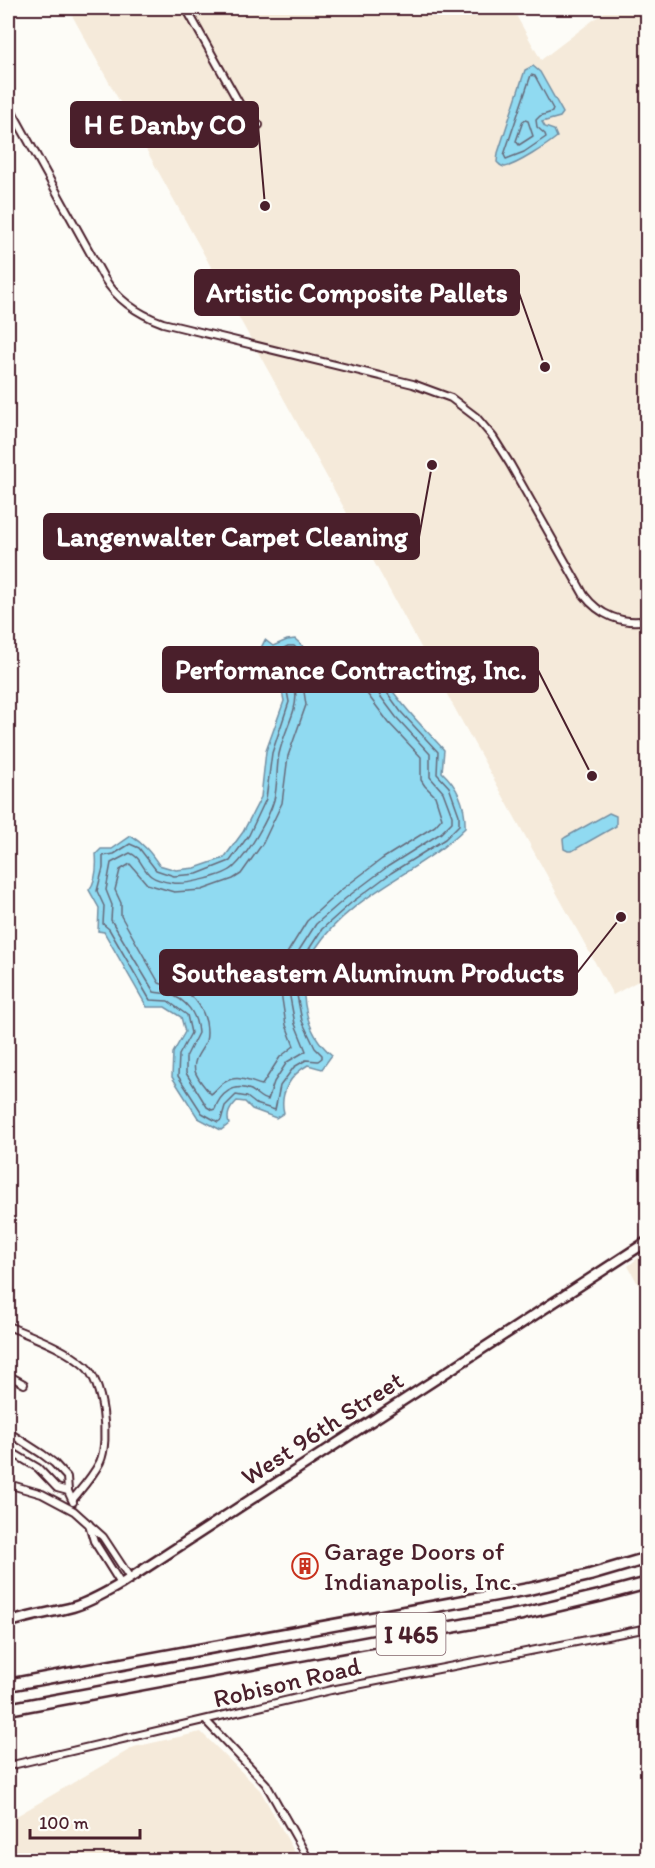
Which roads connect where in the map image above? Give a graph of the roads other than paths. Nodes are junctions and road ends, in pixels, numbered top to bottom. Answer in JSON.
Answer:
{"nodes":[{"id":1,"x":186,"y":8,"type":"edge"},
{"id":2,"x":8,"y":104,"type":"edge"},
{"id":3,"x":259,"y":125,"type":"dead end"},
{"id":4,"x":648,"y":620,"type":"edge"},
{"id":5,"x":648,"y":1241,"type":"edge"},
{"id":6,"x":8,"y":1326,"type":"edge"},
{"id":7,"x":8,"y":1375,"type":"edge"},
{"id":8,"x":24,"y":1384,"type":"dead end"},
{"id":9,"x":8,"y":1432,"type":"edge"},
{"id":10,"x":8,"y":1450,"type":"edge"},
{"id":11,"x":8,"y":1484,"type":"edge"},
{"id":12,"x":68,"y":1491,"type":"junction"},
{"id":13,"x":73,"y":1499,"type":"junction"},
{"id":14,"x":74,"y":1511,"type":"junction"},
{"id":15,"x":89,"y":1524,"type":"junction"},
{"id":16,"x":648,"y":1558,"type":"edge"},
{"id":17,"x":130,"y":1578,"type":"junction"},
{"id":18,"x":648,"y":1583,"type":"edge"},
{"id":19,"x":121,"y":1584,"type":"junction"},
{"id":20,"x":8,"y":1623,"type":"edge"},
{"id":21,"x":648,"y":1628,"type":"edge"},
{"id":22,"x":12,"y":1684,"type":"edge"},
{"id":23,"x":8,"y":1709,"type":"edge"},
{"id":24,"x":206,"y":1721,"type":"junction"},
{"id":25,"x":8,"y":1766,"type":"edge"},
{"id":26,"x":309,"y":1860,"type":"edge"}],
"edges":[{"from":1,"to":3,"type":"street"},
{"from":2,"to":4,"type":"street"},
{"from":5,"to":17,"type":"street","name":"West 96th Street"},
{"from":6,"to":13,"type":"street"},
{"from":7,"to":8,"type":"street"},
{"from":9,"to":12,"type":"street"},
{"from":10,"to":12,"type":"street"},
{"from":11,"to":14,"type":"street"},
{"from":12,"to":13,"type":"street"},
{"from":13,"to":14,"type":"street"},
{"from":14,"to":15,"type":"street"},
{"from":15,"to":17,"type":"street"},
{"from":15,"to":19,"type":"street"},
{"from":16,"to":22,"type":"highway","number":"I 465"},
{"from":17,"to":19,"type":"street","name":"West 96th Street"},
{"from":18,"to":23,"type":"highway","number":"I 465"},
{"from":19,"to":20,"type":"street","name":"West 96th Street"},
{"from":21,"to":24,"type":"street","name":"Robison Road"},
{"from":24,"to":25,"type":"street","name":"Robison Road"},
{"from":24,"to":26,"type":"street"}]}
